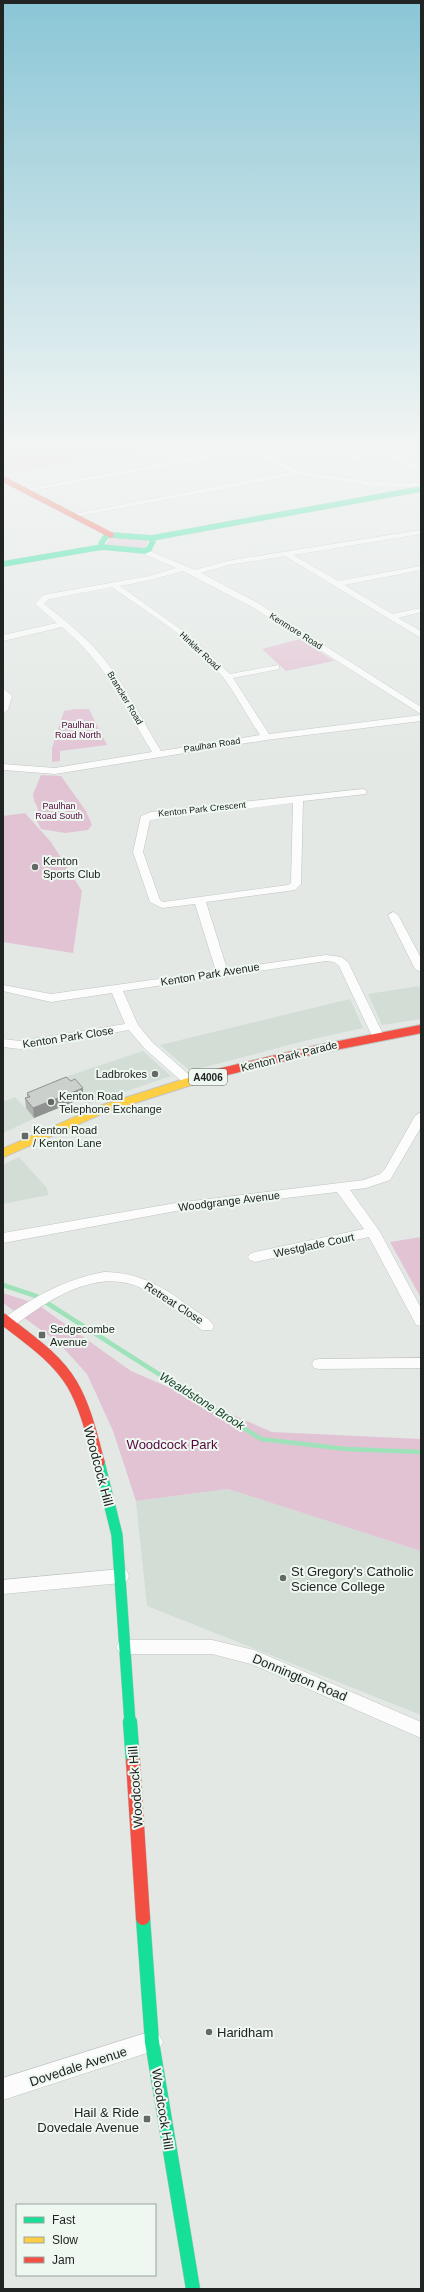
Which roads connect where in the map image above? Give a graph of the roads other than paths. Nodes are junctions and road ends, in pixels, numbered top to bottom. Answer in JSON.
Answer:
{"nodes":[{"id":1,"x":61,"y":554,"type":"edge"},
{"id":2,"x":152,"y":554,"type":"edge"},
{"id":3,"x":279,"y":554,"type":"edge"},
{"id":4,"x":287,"y":554,"type":"edge"},
{"id":5,"x":3,"y":564,"type":"edge"},
{"id":6,"x":184,"y":568,"type":"junction"},
{"id":7,"x":421,"y":568,"type":"edge"},
{"id":8,"x":194,"y":573,"type":"junction"},
{"id":9,"x":337,"y":584,"type":"junction"},
{"id":10,"x":114,"y":585,"type":"junction"},
{"id":11,"x":421,"y":610,"type":"edge"},
{"id":12,"x":390,"y":617,"type":"junction"},
{"id":13,"x":64,"y":624,"type":"junction"},
{"id":14,"x":421,"y":635,"type":"edge"},
{"id":15,"x":3,"y":638,"type":"edge"},
{"id":16,"x":276,"y":667,"type":"dead end"},
{"id":17,"x":227,"y":676,"type":"junction"},
{"id":18,"x":3,"y":691,"type":"edge"},
{"id":19,"x":4,"y":705,"type":"edge"},
{"id":20,"x":420,"y":711,"type":"edge"},
{"id":21,"x":266,"y":737,"type":"junction"},
{"id":22,"x":158,"y":754,"type":"junction"},
{"id":23,"x":3,"y":767,"type":"edge"},
{"id":24,"x":363,"y":792,"type":"dead end"},
{"id":25,"x":298,"y":799,"type":"junction"},
{"id":26,"x":200,"y":901,"type":"junction"},
{"id":27,"x":393,"y":915,"type":"dead end"},
{"id":28,"x":421,"y":969,"type":"edge"},
{"id":29,"x":222,"y":971,"type":"junction"},
{"id":30,"x":3,"y":988,"type":"edge"},
{"id":31,"x":116,"y":988,"type":"junction"},
{"id":32,"x":132,"y":1026,"type":"junction"},
{"id":33,"x":421,"y":1029,"type":"edge"},
{"id":34,"x":378,"y":1036,"type":"junction"},
{"id":35,"x":3,"y":1043,"type":"edge"},
{"id":36,"x":190,"y":1082,"type":"junction"},
{"id":37,"x":421,"y":1116,"type":"edge"},
{"id":38,"x":3,"y":1153,"type":"edge"},
{"id":39,"x":341,"y":1188,"type":"junction"},
{"id":40,"x":373,"y":1232,"type":"junction"},
{"id":41,"x":3,"y":1238,"type":"edge"},
{"id":42,"x":255,"y":1257,"type":"dead end"},
{"id":43,"x":6,"y":1321,"type":"edge"},
{"id":44,"x":421,"y":1321,"type":"edge"},
{"id":45,"x":207,"y":1326,"type":"dead end"},
{"id":46,"x":421,"y":1363,"type":"edge"},
{"id":47,"x":319,"y":1364,"type":"dead end"},
{"id":48,"x":120,"y":1576,"type":"junction"},
{"id":49,"x":3,"y":1587,"type":"edge"},
{"id":50,"x":125,"y":1647,"type":"junction"},
{"id":51,"x":421,"y":1730,"type":"edge"},
{"id":52,"x":152,"y":2042,"type":"junction"},
{"id":53,"x":3,"y":2089,"type":"edge"},
{"id":54,"x":193,"y":2289,"type":"edge"}],
"edges":[{"from":1,"to":5,"type":"street"},
{"from":2,"to":6,"type":"street","name":"Kenmore Road"},
{"from":3,"to":8,"type":"street"},
{"from":4,"to":9,"type":"street"},
{"from":6,"to":8,"type":"street","name":"Kenmore Road"},
{"from":6,"to":10,"type":"street","name":"Brancker Road"},
{"from":7,"to":9,"type":"street"},
{"from":8,"to":20,"type":"street","name":"Kenmore Road"},
{"from":9,"to":12,"type":"street"},
{"from":10,"to":13,"type":"street","name":"Brancker Road"},
{"from":10,"to":17,"type":"street","name":"Hinkler Road"},
{"from":11,"to":12,"type":"street"},
{"from":12,"to":14,"type":"street"},
{"from":13,"to":15,"type":"street"},
{"from":13,"to":22,"type":"street","name":"Brancker Road"},
{"from":16,"to":17,"type":"street"},
{"from":17,"to":21,"type":"street","name":"Hinkler Road"},
{"from":18,"to":19,"type":"street"},
{"from":20,"to":21,"type":"street","name":"Paulhan Road"},
{"from":21,"to":22,"type":"street","name":"Paulhan Road"},
{"from":22,"to":23,"type":"street","name":"Paulhan Road"},
{"from":24,"to":25,"type":"street","name":"Kenton Park Crescent"},
{"from":25,"to":26,"type":"street","name":"Kenton Park Crescent"},
{"from":25,"to":26,"type":"street","name":"Kenton Park Crescent"},
{"from":26,"to":29,"type":"street"},
{"from":27,"to":28,"type":"street"},
{"from":29,"to":31,"type":"street","name":"Kenton Park Avenue"},
{"from":29,"to":34,"type":"street","name":"Kenton Park Avenue"},
{"from":30,"to":31,"type":"street","name":"Kenton Park Avenue"},
{"from":31,"to":32,"type":"street"},
{"from":32,"to":35,"type":"street","name":"Kenton Park Close"},
{"from":32,"to":36,"type":"street"},
{"from":33,"to":34,"type":"street","name":"Kenton Park Parade","number":"A4006"},
{"from":34,"to":36,"type":"street","name":"Kenton Park Parade","number":"A4006"},
{"from":36,"to":38,"type":"street","name":"Kenton Park Parade","number":"A4006"},
{"from":37,"to":39,"type":"street","name":"Woodgrange Avenue"},
{"from":39,"to":40,"type":"street"},
{"from":39,"to":41,"type":"street","name":"Woodgrange Avenue"},
{"from":40,"to":42,"type":"street","name":"Westglade Court"},
{"from":40,"to":44,"type":"street"},
{"from":43,"to":45,"type":"street","name":"Retreat Close"},
{"from":43,"to":48,"type":"street","name":"Woodcock Hill"},
{"from":46,"to":47,"type":"street"},
{"from":48,"to":49,"type":"street"},
{"from":48,"to":50,"type":"street","name":"Woodcock Hill"},
{"from":50,"to":51,"type":"street","name":"Donnington Road"},
{"from":50,"to":52,"type":"street","name":"Woodcock Hill"},
{"from":52,"to":53,"type":"street","name":"Dovedale Avenue"},
{"from":52,"to":54,"type":"street","name":"Woodcock Hill"}]}
